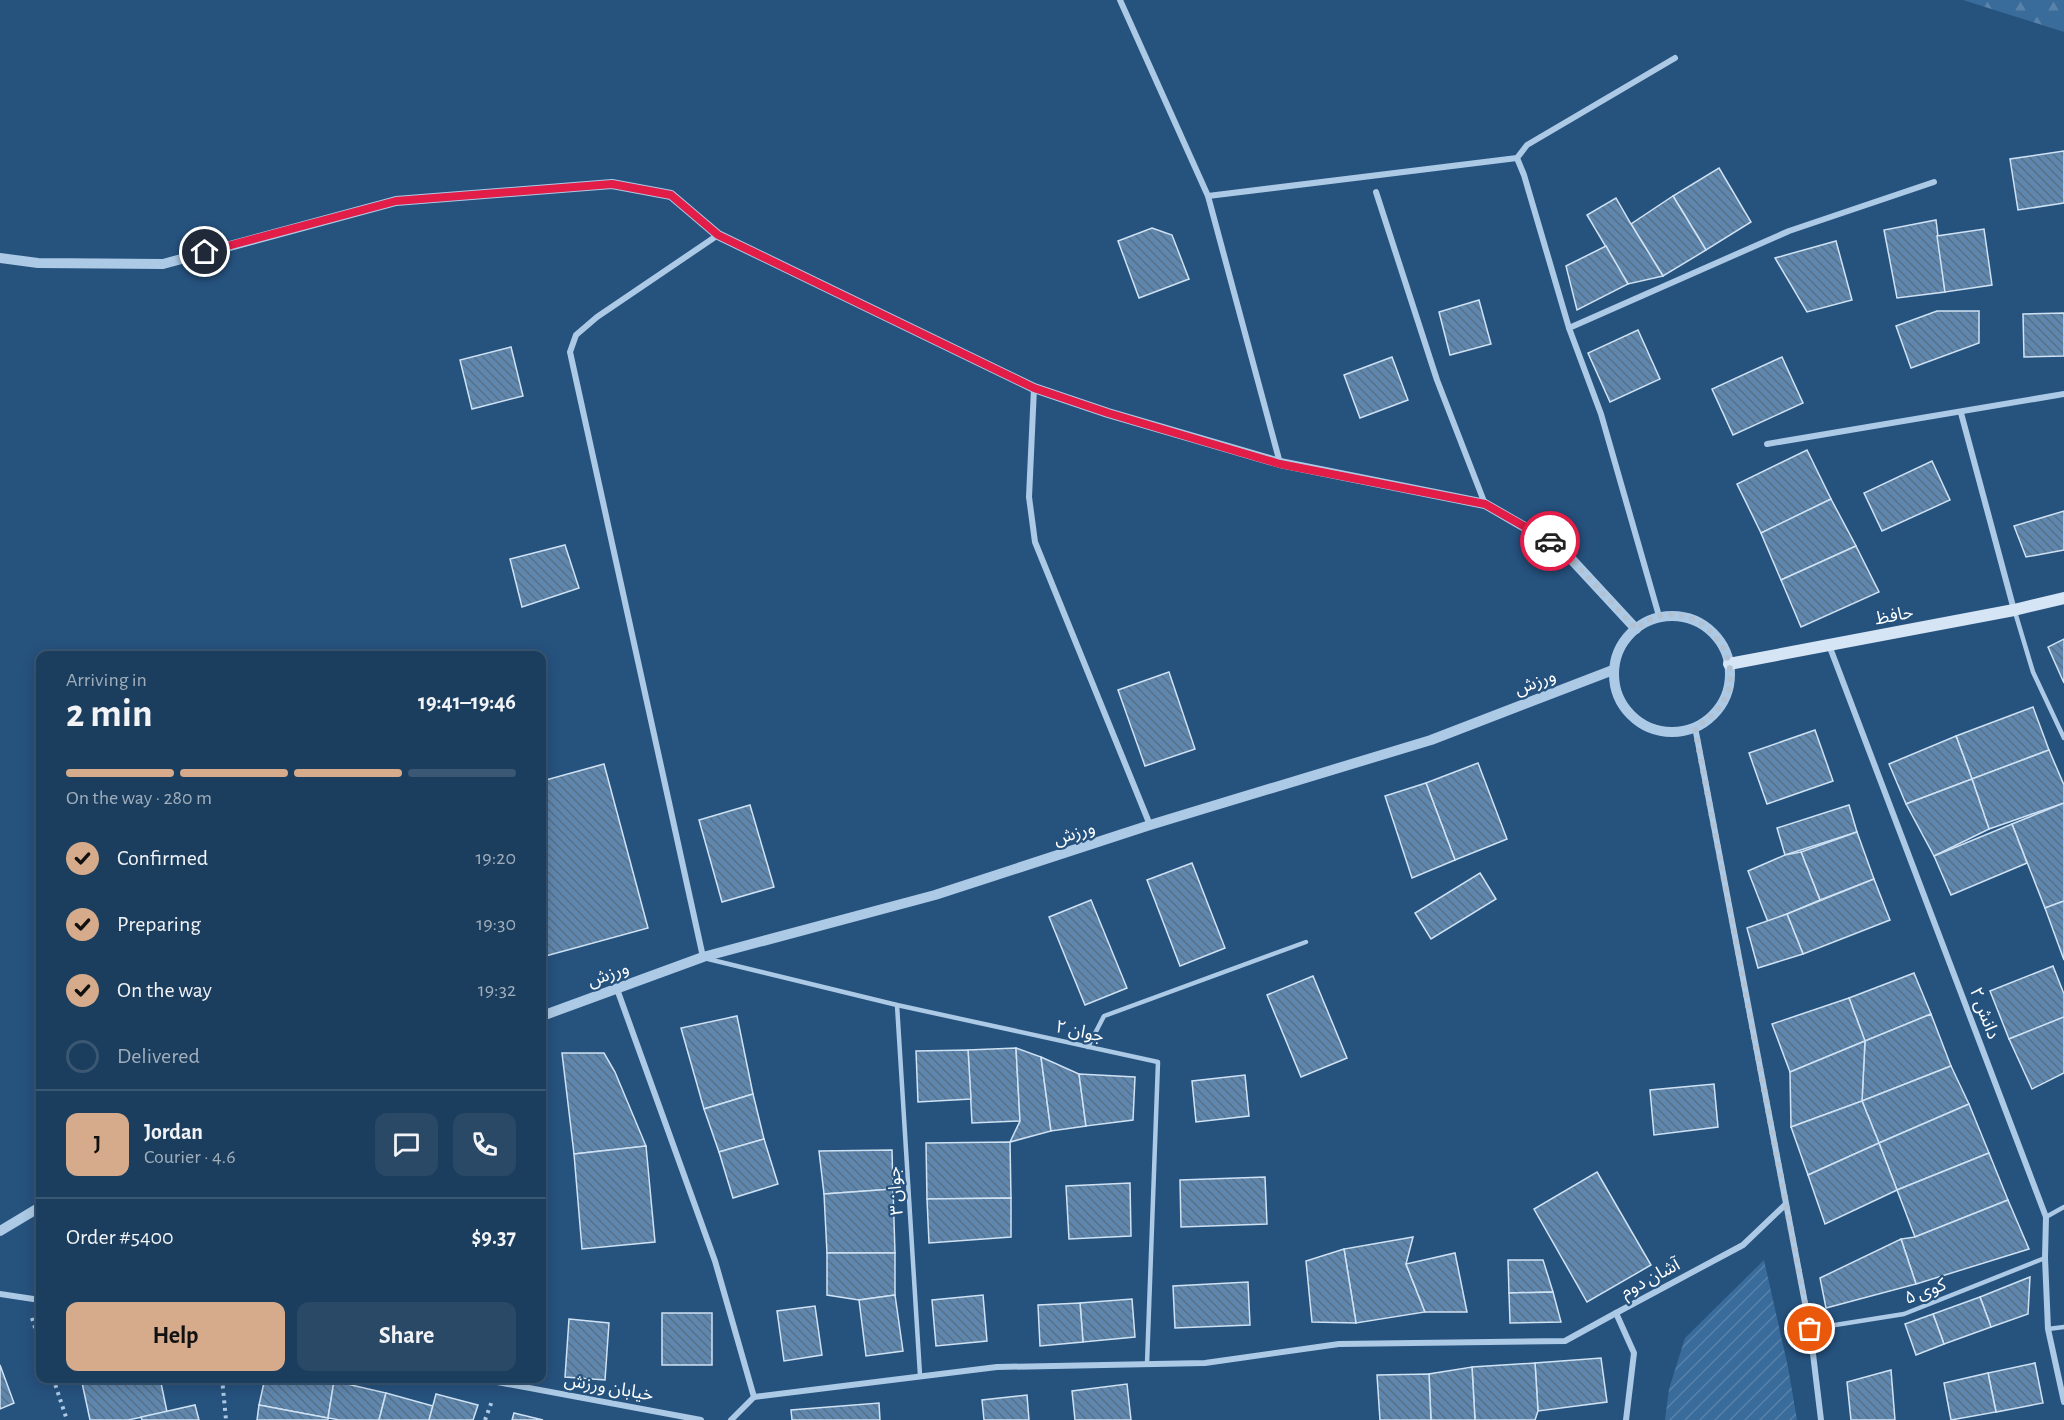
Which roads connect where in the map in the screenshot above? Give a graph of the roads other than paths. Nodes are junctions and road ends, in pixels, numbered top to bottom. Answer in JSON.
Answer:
{"nodes":[{"id":1,"x":1120,"y":0,"type":"edge"},
{"id":2,"x":1675,"y":58,"type":"dead end"},
{"id":3,"x":1517,"y":158,"type":"junction"},
{"id":4,"x":1934,"y":182,"type":"dead end"},
{"id":5,"x":1376,"y":192,"type":"dead end"},
{"id":6,"x":1208,"y":196,"type":"junction"},
{"id":7,"x":718,"y":235,"type":"junction"},
{"id":8,"x":0,"y":258,"type":"edge"},
{"id":9,"x":1569,"y":328,"type":"junction"},
{"id":10,"x":1034,"y":388,"type":"junction"},
{"id":11,"x":2064,"y":394,"type":"edge"},
{"id":12,"x":1961,"y":413,"type":"junction"},
{"id":13,"x":1767,"y":444,"type":"dead end"},
{"id":14,"x":1280,"y":464,"type":"junction"},
{"id":15,"x":1485,"y":504,"type":"junction"},
{"id":16,"x":2064,"y":598,"type":"edge"},
{"id":17,"x":2014,"y":610,"type":"junction"},
{"id":18,"x":1659,"y":616,"type":"junction"},
{"id":19,"x":1636,"y":629,"type":"junction"},
{"id":20,"x":1829,"y":645,"type":"junction"},
{"id":21,"x":1729,"y":664,"type":"junction"},
{"id":22,"x":1613,"y":670,"type":"junction"},
{"id":23,"x":1695,"y":728,"type":"junction"},
{"id":24,"x":2064,"y":738,"type":"edge"},
{"id":25,"x":1150,"y":825,"type":"junction"},
{"id":26,"x":1306,"y":942,"type":"dead end"},
{"id":27,"x":703,"y":957,"type":"junction"},
{"id":28,"x":616,"y":989,"type":"junction"},
{"id":29,"x":897,"y":1005,"type":"junction"},
{"id":30,"x":546,"y":1015,"type":"edge"},
{"id":31,"x":1088,"y":1047,"type":"junction"},
{"id":32,"x":1786,"y":1204,"type":"junction"},
{"id":33,"x":2064,"y":1207,"type":"edge"},
{"id":34,"x":36,"y":1209,"type":"edge"},
{"id":35,"x":2046,"y":1217,"type":"junction"},
{"id":36,"x":0,"y":1231,"type":"edge"},
{"id":37,"x":2045,"y":1258,"type":"junction"},
{"id":38,"x":0,"y":1294,"type":"edge"},
{"id":39,"x":36,"y":1299,"type":"edge"},
{"id":40,"x":1616,"y":1313,"type":"junction"},
{"id":41,"x":2064,"y":1327,"type":"edge"},
{"id":42,"x":1810,"y":1329,"type":"junction"},
{"id":43,"x":2048,"y":1329,"type":"junction"},
{"id":44,"x":1147,"y":1364,"type":"junction"},
{"id":45,"x":920,"y":1375,"type":"junction"},
{"id":46,"x":503,"y":1383,"type":"edge"},
{"id":47,"x":754,"y":1396,"type":"junction"},
{"id":48,"x":2064,"y":1402,"type":"edge"},
{"id":49,"x":701,"y":1420,"type":"edge"},
{"id":50,"x":731,"y":1420,"type":"edge"},
{"id":51,"x":1626,"y":1420,"type":"edge"},
{"id":52,"x":1821,"y":1420,"type":"edge"}],
"edges":[{"from":1,"to":6,"type":"street"},
{"from":2,"to":3,"type":"street"},
{"from":3,"to":6,"type":"street"},
{"from":3,"to":9,"type":"street"},
{"from":4,"to":9,"type":"street"},
{"from":5,"to":15,"type":"street"},
{"from":6,"to":14,"type":"street"},
{"from":7,"to":8,"type":"street"},
{"from":7,"to":10,"type":"street"},
{"from":7,"to":27,"type":"street"},
{"from":9,"to":18,"type":"street"},
{"from":10,"to":14,"type":"street"},
{"from":10,"to":25,"type":"street"},
{"from":11,"to":12,"type":"street"},
{"from":12,"to":13,"type":"street"},
{"from":12,"to":17,"type":"street"},
{"from":14,"to":15,"type":"street"},
{"from":15,"to":19,"type":"street"},
{"from":16,"to":17,"type":"main road","name":"حافظ"},
{"from":17,"to":20,"type":"main road","name":"حافظ"},
{"from":17,"to":24,"type":"lane"},
{"from":18,"to":19,"type":"street"},
{"from":18,"to":21,"type":"street"},
{"from":19,"to":22,"type":"street"},
{"from":20,"to":21,"type":"main road","name":"حافظ"},
{"from":20,"to":35,"type":"street","name":"دانش ۲"},
{"from":21,"to":23,"type":"street"},
{"from":22,"to":23,"type":"street"},
{"from":22,"to":25,"type":"street","name":"ورزش"},
{"from":23,"to":32,"type":"street"},
{"from":25,"to":27,"type":"street","name":"ورزش"},
{"from":26,"to":31,"type":"lane"},
{"from":27,"to":28,"type":"street","name":"ورزش"},
{"from":27,"to":29,"type":"lane","name":"جوان ۲"},
{"from":28,"to":30,"type":"street","name":"ورزش"},
{"from":28,"to":47,"type":"street"},
{"from":29,"to":31,"type":"lane","name":"جوان ۲"},
{"from":29,"to":45,"type":"lane","name":"جوان ۳"},
{"from":31,"to":44,"type":"lane","name":"جوان ۲"},
{"from":32,"to":40,"type":"street","name":"آشان دوم"},
{"from":32,"to":42,"type":"street"},
{"from":33,"to":35,"type":"lane"},
{"from":34,"to":36,"type":"street"},
{"from":35,"to":37,"type":"street","name":"دانش ۲"},
{"from":37,"to":42,"type":"lane","name":"کوی ۵"},
{"from":37,"to":43,"type":"street","name":"دانش ۲"},
{"from":38,"to":39,"type":"street"},
{"from":40,"to":44,"type":"street"},
{"from":40,"to":51,"type":"street","name":"آشان دوم"},
{"from":41,"to":43,"type":"lane"},
{"from":42,"to":52,"type":"street"},
{"from":43,"to":48,"type":"street","name":"دانش ۲"},
{"from":44,"to":45,"type":"street"},
{"from":45,"to":47,"type":"street"},
{"from":46,"to":49,"type":"street","name":"خیابان ورزش"},
{"from":47,"to":50,"type":"street"}]}
